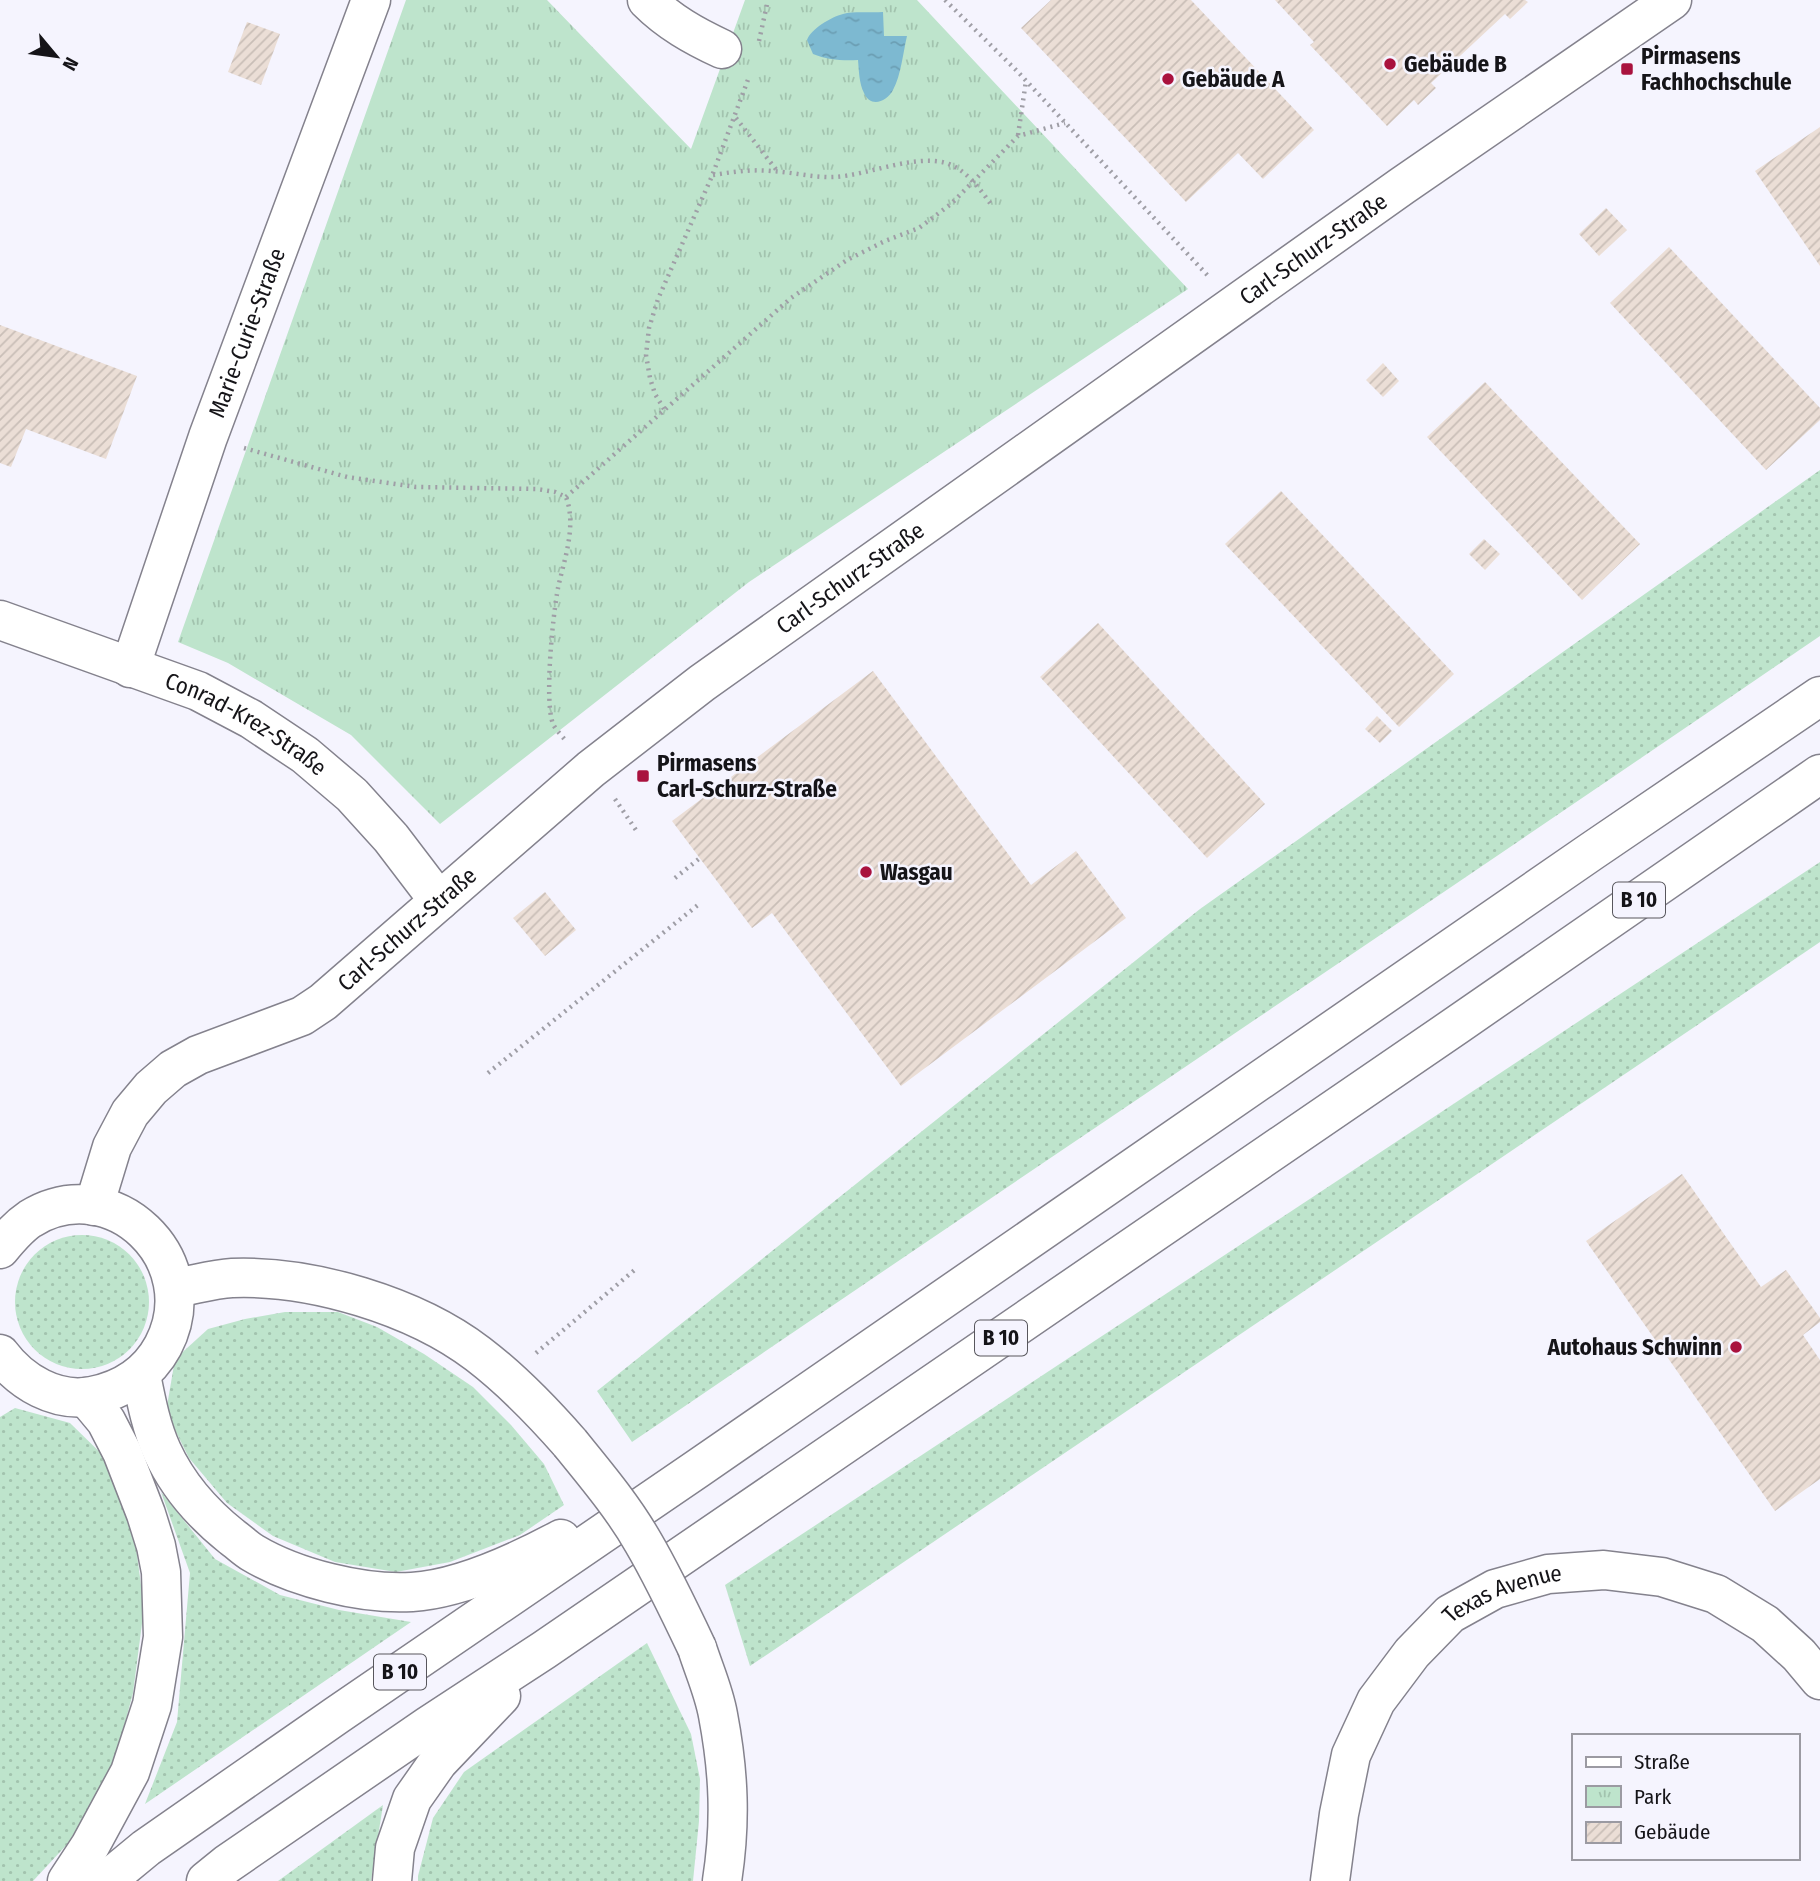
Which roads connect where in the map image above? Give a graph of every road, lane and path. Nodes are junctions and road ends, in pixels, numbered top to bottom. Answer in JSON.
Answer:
{"nodes":[{"id":1,"x":372,"y":0,"type":"edge"},
{"id":2,"x":647,"y":0,"type":"edge"},
{"id":3,"x":768,"y":0,"type":"edge"},
{"id":4,"x":945,"y":0,"type":"edge"},
{"id":5,"x":1672,"y":0,"type":"edge"},
{"id":6,"x":744,"y":55,"type":"junction"},
{"id":7,"x":1026,"y":80,"type":"junction"},
{"id":8,"x":736,"y":117,"type":"junction"},
{"id":9,"x":1065,"y":123,"type":"junction"},
{"id":10,"x":1018,"y":136,"type":"junction"},
{"id":11,"x":778,"y":172,"type":"junction"},
{"id":12,"x":712,"y":176,"type":"junction"},
{"id":13,"x":973,"y":181,"type":"junction"},
{"id":14,"x":992,"y":206,"type":"dead end"},
{"id":15,"x":1235,"y":304,"type":"junction"},
{"id":16,"x":664,"y":409,"type":"junction"},
{"id":17,"x":208,"y":437,"type":"junction"},
{"id":18,"x":566,"y":498,"type":"junction"},
{"id":19,"x":0,"y":620,"type":"edge"},
{"id":20,"x":130,"y":668,"type":"junction"},
{"id":21,"x":1820,"y":696,"type":"edge"},
{"id":22,"x":591,"y":769,"type":"junction"},
{"id":23,"x":1820,"y":775,"type":"edge"},
{"id":24,"x":617,"y":802,"type":"dead end"},
{"id":25,"x":638,"y":832,"type":"dead end"},
{"id":26,"x":700,"y":858,"type":"dead end"},
{"id":27,"x":676,"y":878,"type":"dead end"},
{"id":28,"x":439,"y":901,"type":"junction"},
{"id":29,"x":698,"y":905,"type":"dead end"},
{"id":30,"x":488,"y":1073,"type":"dead end"},
{"id":31,"x":94,"y":1206,"type":"junction"},
{"id":32,"x":0,"y":1249,"type":"edge"},
{"id":33,"x":637,"y":1268,"type":"dead end"},
{"id":34,"x":174,"y":1288,"type":"junction"},
{"id":35,"x":0,"y":1355,"type":"edge"},
{"id":36,"x":141,"y":1375,"type":"junction"},
{"id":37,"x":507,"y":1378,"type":"junction"},
{"id":38,"x":86,"y":1397,"type":"junction"},
{"id":39,"x":697,"y":1469,"type":"junction"},
{"id":40,"x":544,"y":1650,"type":"junction"},
{"id":41,"x":1820,"y":1680,"type":"edge"},
{"id":42,"x":67,"y":1881,"type":"edge"},
{"id":43,"x":106,"y":1881,"type":"edge"},
{"id":44,"x":205,"y":1881,"type":"edge"},
{"id":45,"x":392,"y":1881,"type":"edge"},
{"id":46,"x":722,"y":1881,"type":"edge"},
{"id":47,"x":1330,"y":1881,"type":"edge"}],
"edges":[{"from":1,"to":17,"type":"main road","name":"Marie-Curie-Straße"},
{"from":2,"to":6,"type":"main road"},
{"from":3,"to":6,"type":"path"},
{"from":4,"to":7,"type":"path"},
{"from":5,"to":15,"type":"main road","name":"Carl-Schurz-Straße"},
{"from":6,"to":8,"type":"path"},
{"from":7,"to":9,"type":"path"},
{"from":7,"to":10,"type":"path"},
{"from":8,"to":11,"type":"path"},
{"from":8,"to":12,"type":"path"},
{"from":9,"to":10,"type":"path"},
{"from":9,"to":15,"type":"path"},
{"from":10,"to":13,"type":"path"},
{"from":11,"to":12,"type":"path"},
{"from":11,"to":13,"type":"path"},
{"from":12,"to":16,"type":"path"},
{"from":13,"to":14,"type":"path"},
{"from":13,"to":16,"type":"path"},
{"from":15,"to":22,"type":"main road","name":"Carl-Schurz-Straße"},
{"from":16,"to":18,"type":"path"},
{"from":17,"to":18,"type":"path"},
{"from":17,"to":20,"type":"main road","name":"Marie-Curie-Straße"},
{"from":18,"to":22,"type":"path"},
{"from":19,"to":20,"type":"main road","name":"Conrad-Krez-Straße"},
{"from":20,"to":28,"type":"main road","name":"Conrad-Krez-Straße"},
{"from":21,"to":39,"type":"main road","number":"B 10"},
{"from":22,"to":28,"type":"main road","name":"Carl-Schurz-Straße"},
{"from":23,"to":40,"type":"main road","number":"B 10"},
{"from":24,"to":25,"type":"path"},
{"from":26,"to":27,"type":"path"},
{"from":28,"to":31,"type":"main road","name":"Carl-Schurz-Straße"},
{"from":29,"to":30,"type":"path"},
{"from":31,"to":32,"type":"main road"},
{"from":31,"to":34,"type":"main road"},
{"from":33,"to":37,"type":"path"},
{"from":34,"to":36,"type":"main road"},
{"from":34,"to":37,"type":"main road"},
{"from":35,"to":38,"type":"main road"},
{"from":36,"to":38,"type":"main road"},
{"from":36,"to":39,"type":"main road"},
{"from":37,"to":46,"type":"main road","bridge":true},
{"from":38,"to":42,"type":"main road"},
{"from":39,"to":43,"type":"main road","number":"B 10"},
{"from":40,"to":44,"type":"main road","number":"B 10"},
{"from":40,"to":45,"type":"main road"},
{"from":41,"to":47,"type":"main road","name":"Texas Avenue"}]}
